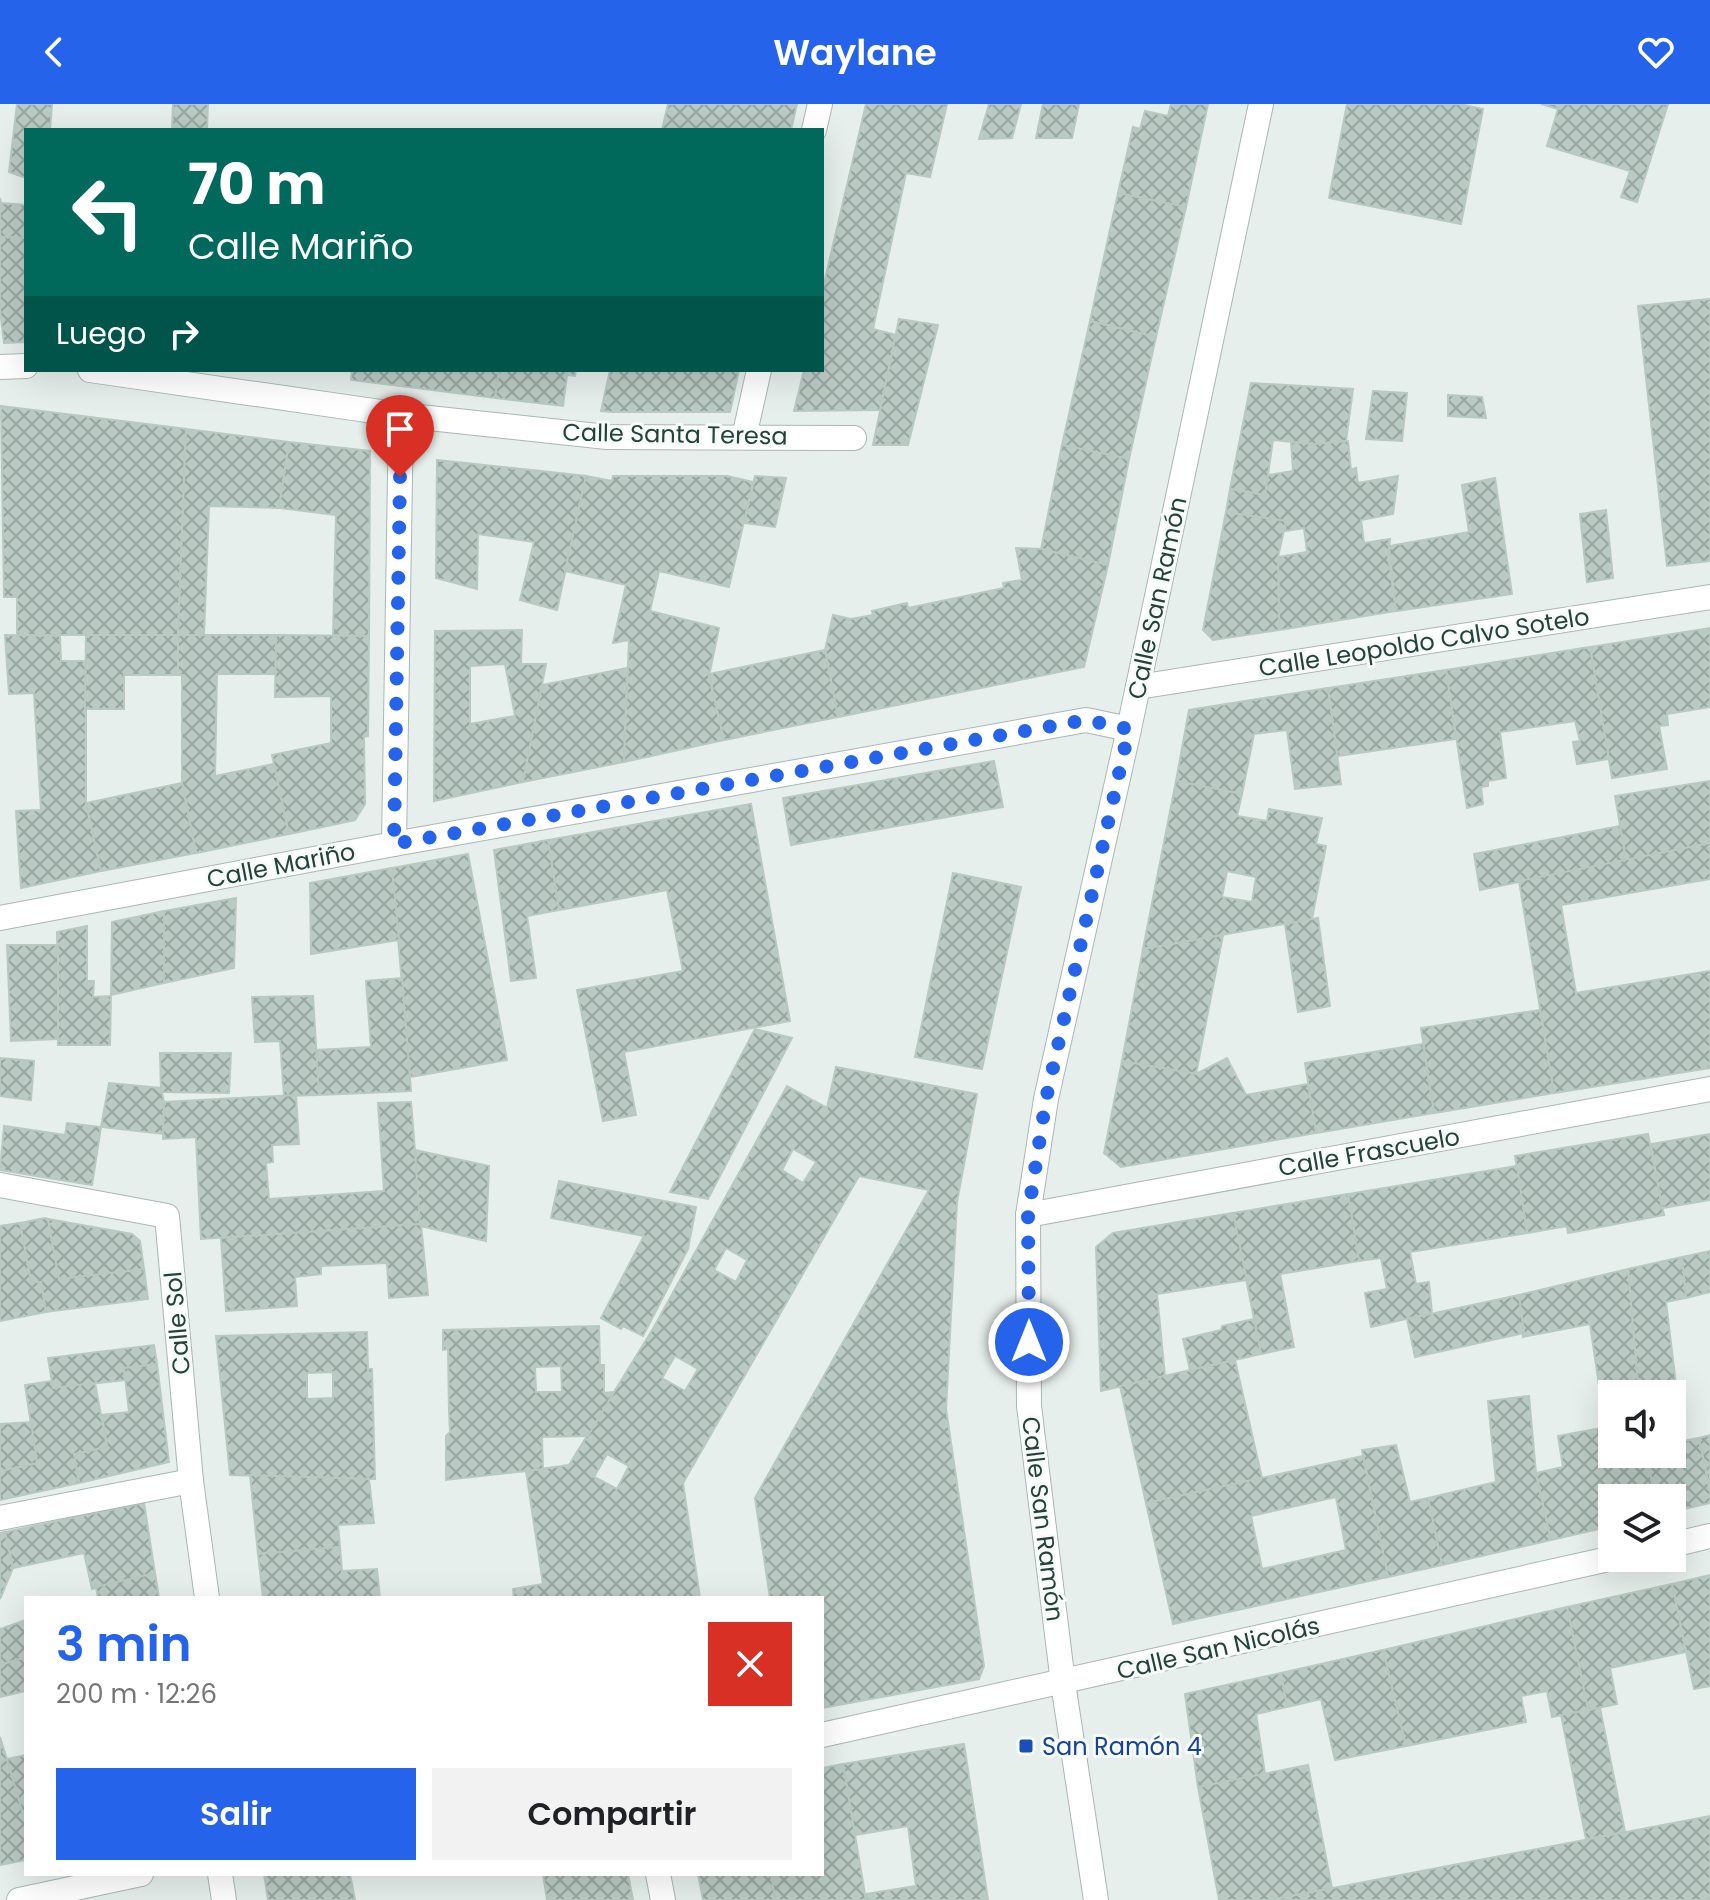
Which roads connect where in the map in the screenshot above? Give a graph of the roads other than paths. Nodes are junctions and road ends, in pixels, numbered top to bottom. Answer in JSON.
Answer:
{"nodes":[{"id":1,"x":820,"y":104,"type":"edge"},
{"id":2,"x":1261,"y":104,"type":"edge"},
{"id":3,"x":814,"y":128,"type":"edge"},
{"id":4,"x":24,"y":366,"type":"edge"},
{"id":5,"x":0,"y":367,"type":"edge"},
{"id":6,"x":104,"y":372,"type":"edge"},
{"id":7,"x":759,"y":372,"type":"edge"},
{"id":8,"x":401,"y":415,"type":"junction"},
{"id":9,"x":744,"y":437,"type":"junction"},
{"id":10,"x":854,"y":438,"type":"dead end"},
{"id":11,"x":1710,"y":597,"type":"edge"},
{"id":12,"x":1138,"y":687,"type":"junction"},
{"id":13,"x":1129,"y":729,"type":"junction"},
{"id":14,"x":394,"y":844,"type":"junction"},
{"id":15,"x":0,"y":918,"type":"edge"},
{"id":16,"x":1710,"y":1089,"type":"edge"},
{"id":17,"x":0,"y":1185,"type":"edge"},
{"id":18,"x":1028,"y":1215,"type":"junction"},
{"id":19,"x":191,"y":1481,"type":"junction"},
{"id":20,"x":0,"y":1518,"type":"edge"},
{"id":21,"x":1710,"y":1536,"type":"edge"},
{"id":22,"x":1686,"y":1542,"type":"edge"},
{"id":23,"x":1598,"y":1561,"type":"edge"},
{"id":24,"x":207,"y":1596,"type":"edge"},
{"id":25,"x":1063,"y":1683,"type":"junction"},
{"id":26,"x":824,"y":1735,"type":"edge"},
{"id":27,"x":132,"y":1876,"type":"edge"},
{"id":28,"x":220,"y":1876,"type":"edge"},
{"id":29,"x":658,"y":1876,"type":"edge"},
{"id":30,"x":19,"y":1900,"type":"edge"},
{"id":31,"x":224,"y":1900,"type":"edge"},
{"id":32,"x":663,"y":1900,"type":"edge"},
{"id":33,"x":1096,"y":1900,"type":"edge"}],
"edges":[{"from":1,"to":3,"type":"street"},
{"from":2,"to":12,"type":"street","name":"Calle San Ramón"},
{"from":4,"to":5,"type":"street"},
{"from":6,"to":8,"type":"street","name":"Calle Santa Teresa"},
{"from":7,"to":9,"type":"street"},
{"from":8,"to":9,"type":"street","name":"Calle Santa Teresa"},
{"from":8,"to":14,"type":"street"},
{"from":9,"to":10,"type":"street","name":"Calle Santa Teresa"},
{"from":11,"to":12,"type":"street","name":"Calle Leopoldo Calvo Sotelo"},
{"from":12,"to":13,"type":"street","name":"Calle San Ramón"},
{"from":13,"to":14,"type":"street","name":"Calle Mariño"},
{"from":13,"to":18,"type":"street","name":"Calle San Ramón"},
{"from":14,"to":15,"type":"street","name":"Calle Mariño"},
{"from":16,"to":18,"type":"street","name":"Calle Frascuelo"},
{"from":17,"to":19,"type":"street","name":"Calle Sol"},
{"from":18,"to":25,"type":"street","name":"Calle San Ramón"},
{"from":19,"to":20,"type":"street"},
{"from":19,"to":24,"type":"street","name":"Calle Sol"},
{"from":21,"to":22,"type":"street"},
{"from":23,"to":25,"type":"street","name":"Calle San Nicolás"},
{"from":25,"to":26,"type":"street","name":"Calle San Nicolás"},
{"from":25,"to":33,"type":"street","name":"Calle San Ramón"},
{"from":27,"to":30,"type":"street"},
{"from":28,"to":31,"type":"street"},
{"from":29,"to":32,"type":"street"}]}
